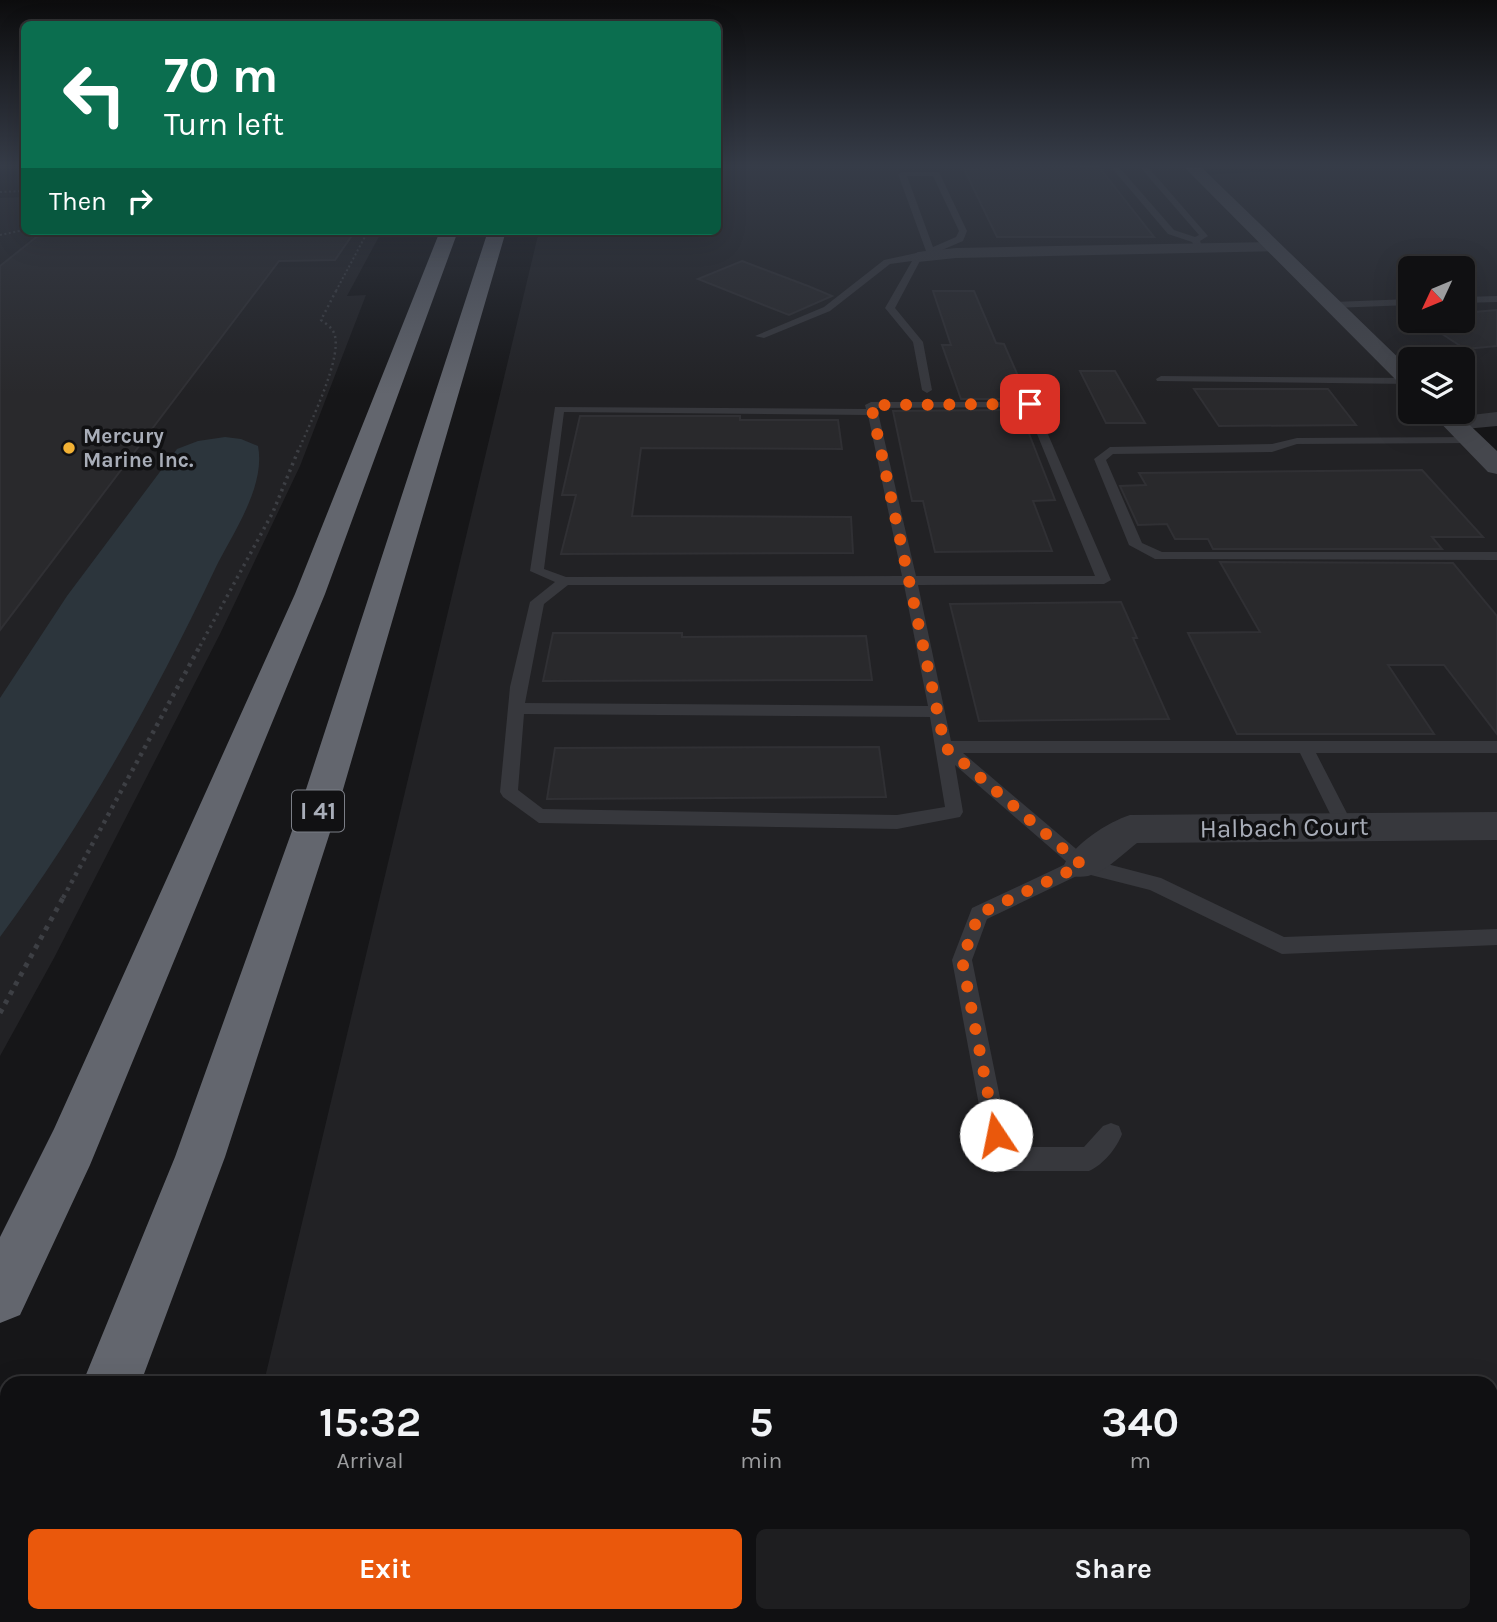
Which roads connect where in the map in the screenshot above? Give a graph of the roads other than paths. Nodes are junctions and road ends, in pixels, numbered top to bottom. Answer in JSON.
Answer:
{"nodes":[{"id":1,"x":445,"y":243,"type":"edge"},
{"id":2,"x":493,"y":243,"type":"edge"},
{"id":3,"x":921,"y":243,"type":"edge"},
{"id":4,"x":951,"y":243,"type":"edge"},
{"id":5,"x":1195,"y":243,"type":"edge"},
{"id":6,"x":1269,"y":243,"type":"edge"},
{"id":7,"x":1198,"y":244,"type":"junction"},
{"id":8,"x":1273,"y":247,"type":"junction"},
{"id":9,"x":924,"y":254,"type":"junction"},
{"id":10,"x":1497,"y":299,"type":"edge"},
{"id":11,"x":1475,"y":300,"type":"edge"},
{"id":12,"x":1398,"y":302,"type":"edge"},
{"id":13,"x":1333,"y":305,"type":"junction"},
{"id":14,"x":760,"y":336,"type":"dead end"},
{"id":15,"x":1398,"y":369,"type":"edge"},
{"id":16,"x":1161,"y":379,"type":"dead end"},
{"id":17,"x":1398,"y":381,"type":"edge"},
{"id":18,"x":927,"y":390,"type":"dead end"},
{"id":19,"x":873,"y":412,"type":"junction"},
{"id":20,"x":1497,"y":419,"type":"edge"},
{"id":21,"x":1455,"y":425,"type":"edge"},
{"id":22,"x":1497,"y":466,"type":"edge"},
{"id":23,"x":1497,"y":556,"type":"edge"},
{"id":24,"x":909,"y":580,"type":"junction"},
{"id":25,"x":565,"y":581,"type":"junction"},
{"id":26,"x":516,"y":708,"type":"junction"},
{"id":27,"x":937,"y":712,"type":"junction"},
{"id":28,"x":945,"y":747,"type":"junction"},
{"id":29,"x":1306,"y":747,"type":"junction"},
{"id":30,"x":1497,"y":747,"type":"edge"},
{"id":31,"x":1497,"y":826,"type":"edge"},
{"id":32,"x":1345,"y":827,"type":"junction"},
{"id":33,"x":1082,"y":865,"type":"junction"},
{"id":34,"x":1497,"y":937,"type":"edge"},
{"id":35,"x":1111,"y":1134,"type":"dead end"},
{"id":36,"x":200,"y":1157,"type":"junction"},
{"id":37,"x":0,"y":1295,"type":"edge"},
{"id":38,"x":114,"y":1376,"type":"edge"},
{"id":39,"x":138,"y":1376,"type":"edge"}],
"edges":[{"from":1,"to":37,"type":"highway"},
{"from":2,"to":36,"type":"highway","number":"I 41"},
{"from":3,"to":9,"type":"lane"},
{"from":4,"to":9,"type":"lane"},
{"from":5,"to":7,"type":"lane"},
{"from":6,"to":8,"type":"main road"},
{"from":7,"to":8,"type":"street"},
{"from":7,"to":9,"type":"street"},
{"from":8,"to":13,"type":"main road"},
{"from":9,"to":14,"type":"lane"},
{"from":9,"to":18,"type":"lane"},
{"from":10,"to":11,"type":"lane"},
{"from":12,"to":13,"type":"lane"},
{"from":13,"to":15,"type":"main road"},
{"from":16,"to":17,"type":"lane"},
{"from":19,"to":24,"type":"lane"},
{"from":19,"to":24,"type":"lane"},
{"from":19,"to":25,"type":"lane"},
{"from":20,"to":21,"type":"street"},
{"from":21,"to":22,"type":"main road"},
{"from":21,"to":23,"type":"lane"},
{"from":24,"to":25,"type":"lane"},
{"from":24,"to":27,"type":"lane"},
{"from":25,"to":26,"type":"lane"},
{"from":26,"to":27,"type":"lane"},
{"from":26,"to":28,"type":"lane"},
{"from":27,"to":28,"type":"lane"},
{"from":28,"to":29,"type":"lane"},
{"from":28,"to":33,"type":"lane"},
{"from":29,"to":30,"type":"lane"},
{"from":29,"to":32,"type":"lane"},
{"from":31,"to":32,"type":"street","name":"Halbach Court"},
{"from":32,"to":33,"type":"street","name":"Halbach Court"},
{"from":33,"to":34,"type":"lane"},
{"from":33,"to":35,"type":"lane"},
{"from":36,"to":38,"type":"highway","number":"I 41"},
{"from":36,"to":39,"type":"highway"}]}
